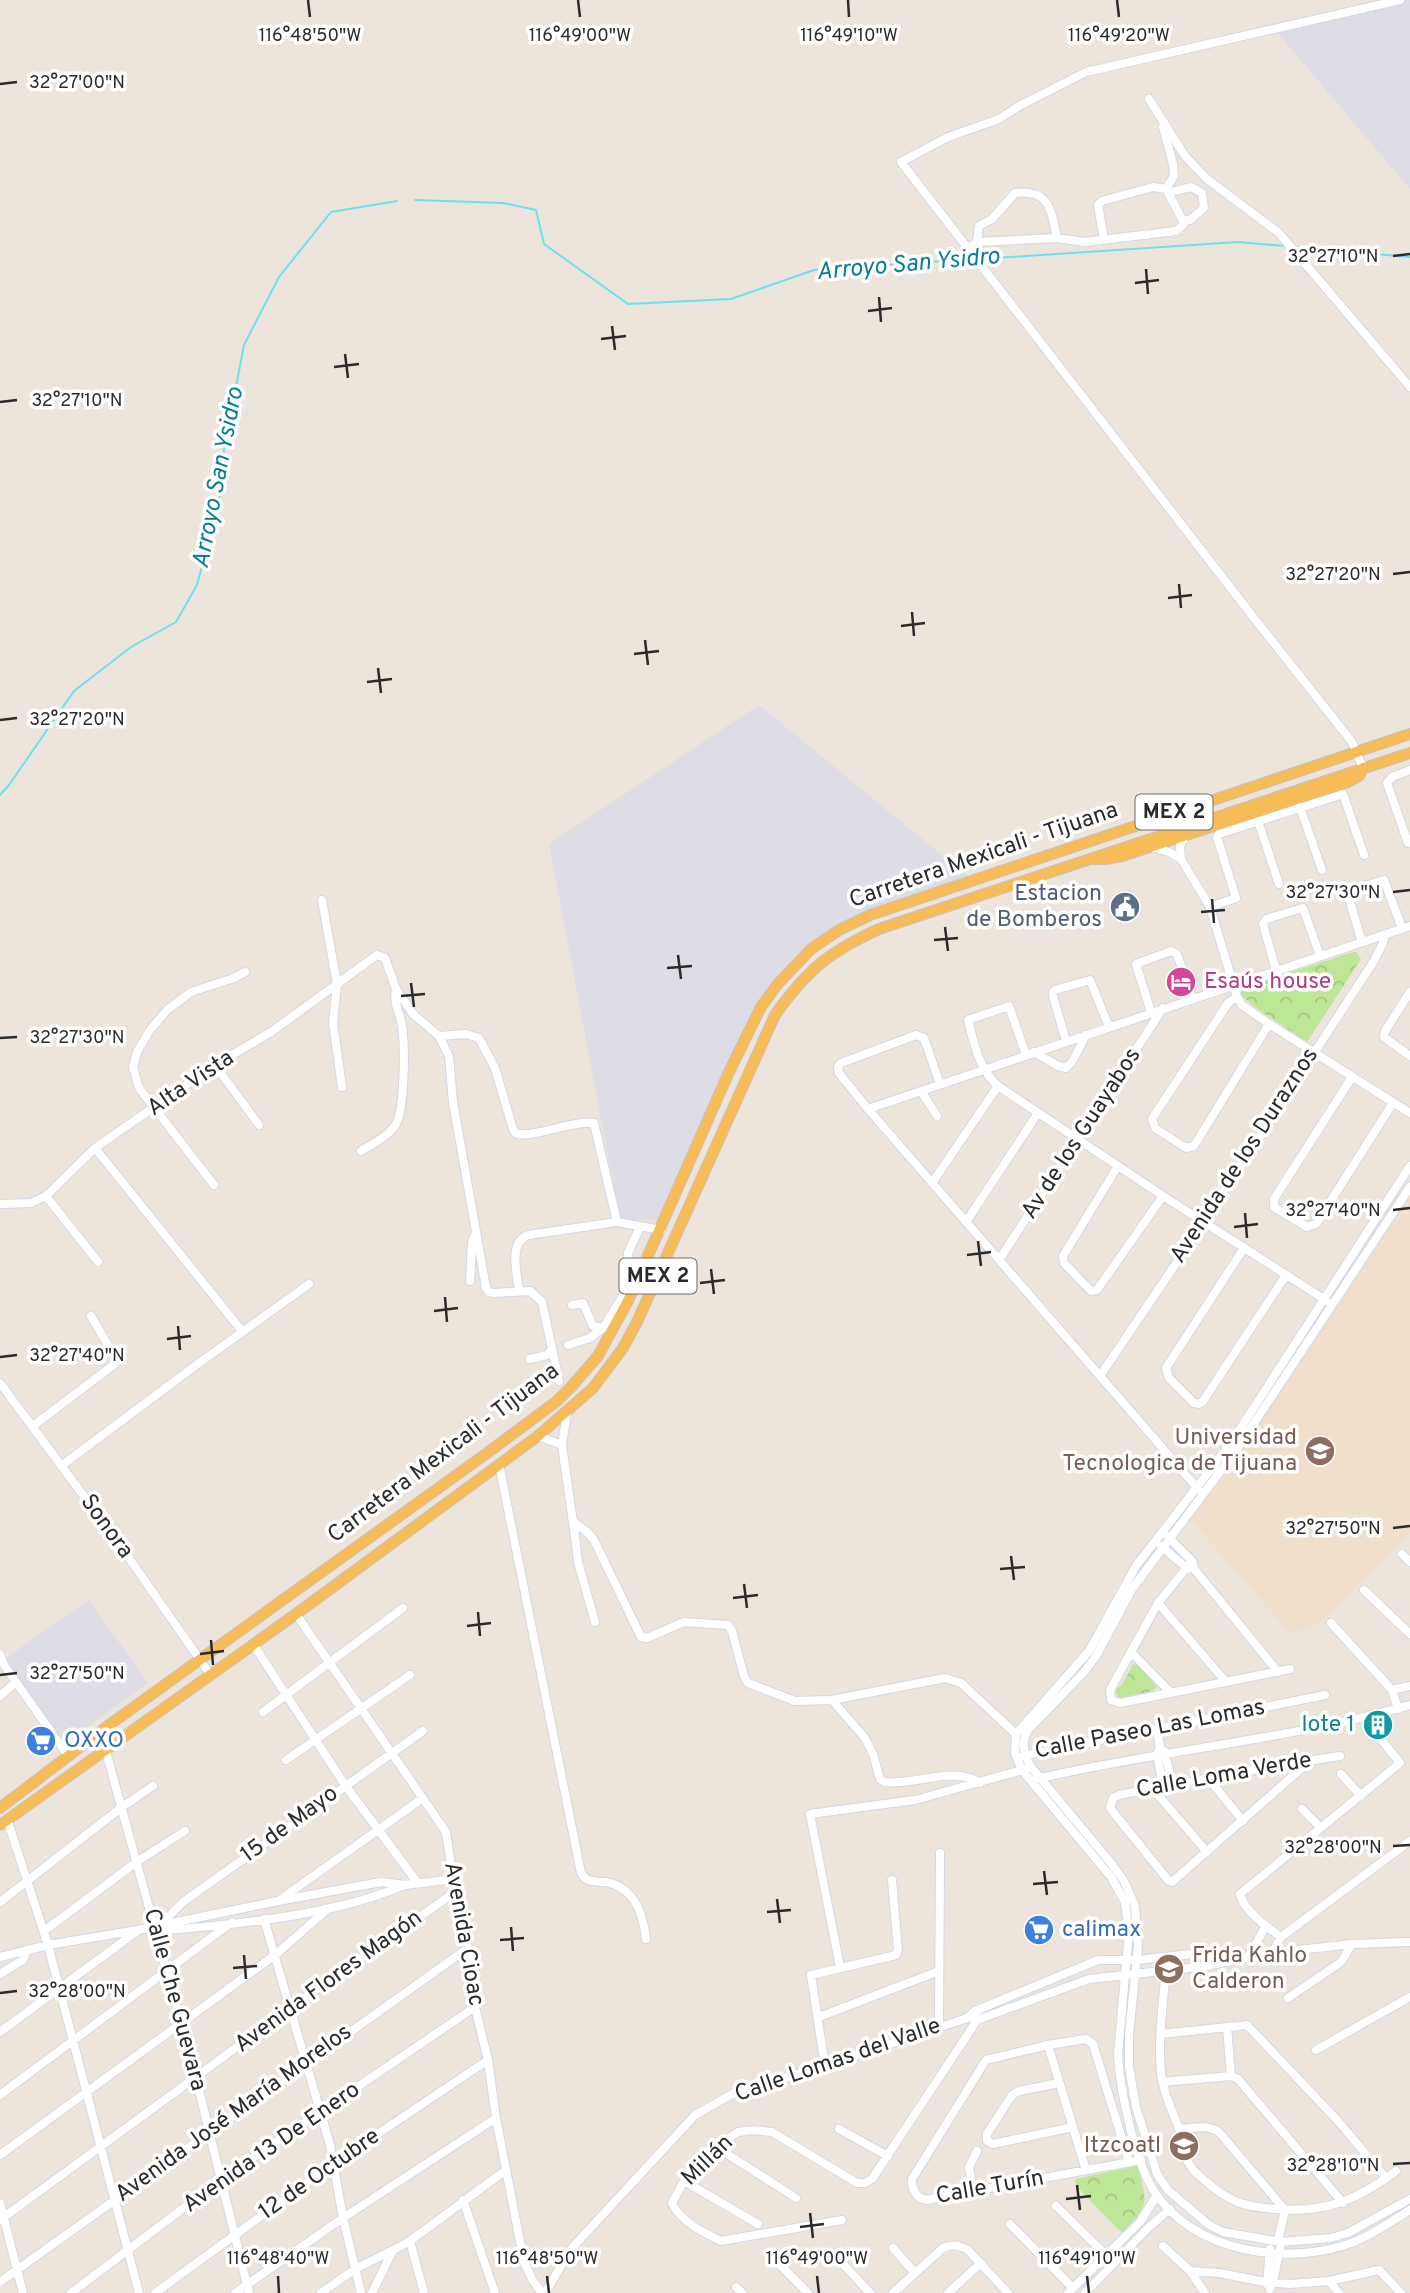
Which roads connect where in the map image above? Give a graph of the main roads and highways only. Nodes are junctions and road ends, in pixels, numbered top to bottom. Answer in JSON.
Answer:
{"nodes":[{"id":1,"x":1410,"y":734,"type":"edge"},
{"id":2,"x":1410,"y":753,"type":"edge"},
{"id":3,"x":1363,"y":768,"type":"junction"},
{"id":4,"x":1087,"y":858,"type":"junction"},
{"id":5,"x":0,"y":1808,"type":"edge"},
{"id":6,"x":4,"y":1822,"type":"edge"}],
"edges":[{"from":1,"to":5,"type":"main road","name":"Carretera Mexicali - Tijuana","number":"MEX 2"},
{"from":2,"to":3,"type":"main road","name":"Carretera Mexicali - Tijuana","number":"MEX 2"},
{"from":3,"to":4,"type":"main road","name":"Carretera Mexicali - Tijuana","number":"MEX 2"},
{"from":3,"to":4,"type":"main road"},
{"from":4,"to":6,"type":"main road","name":"Carretera Mexicali - Tijuana","number":"MEX 2"}]}
